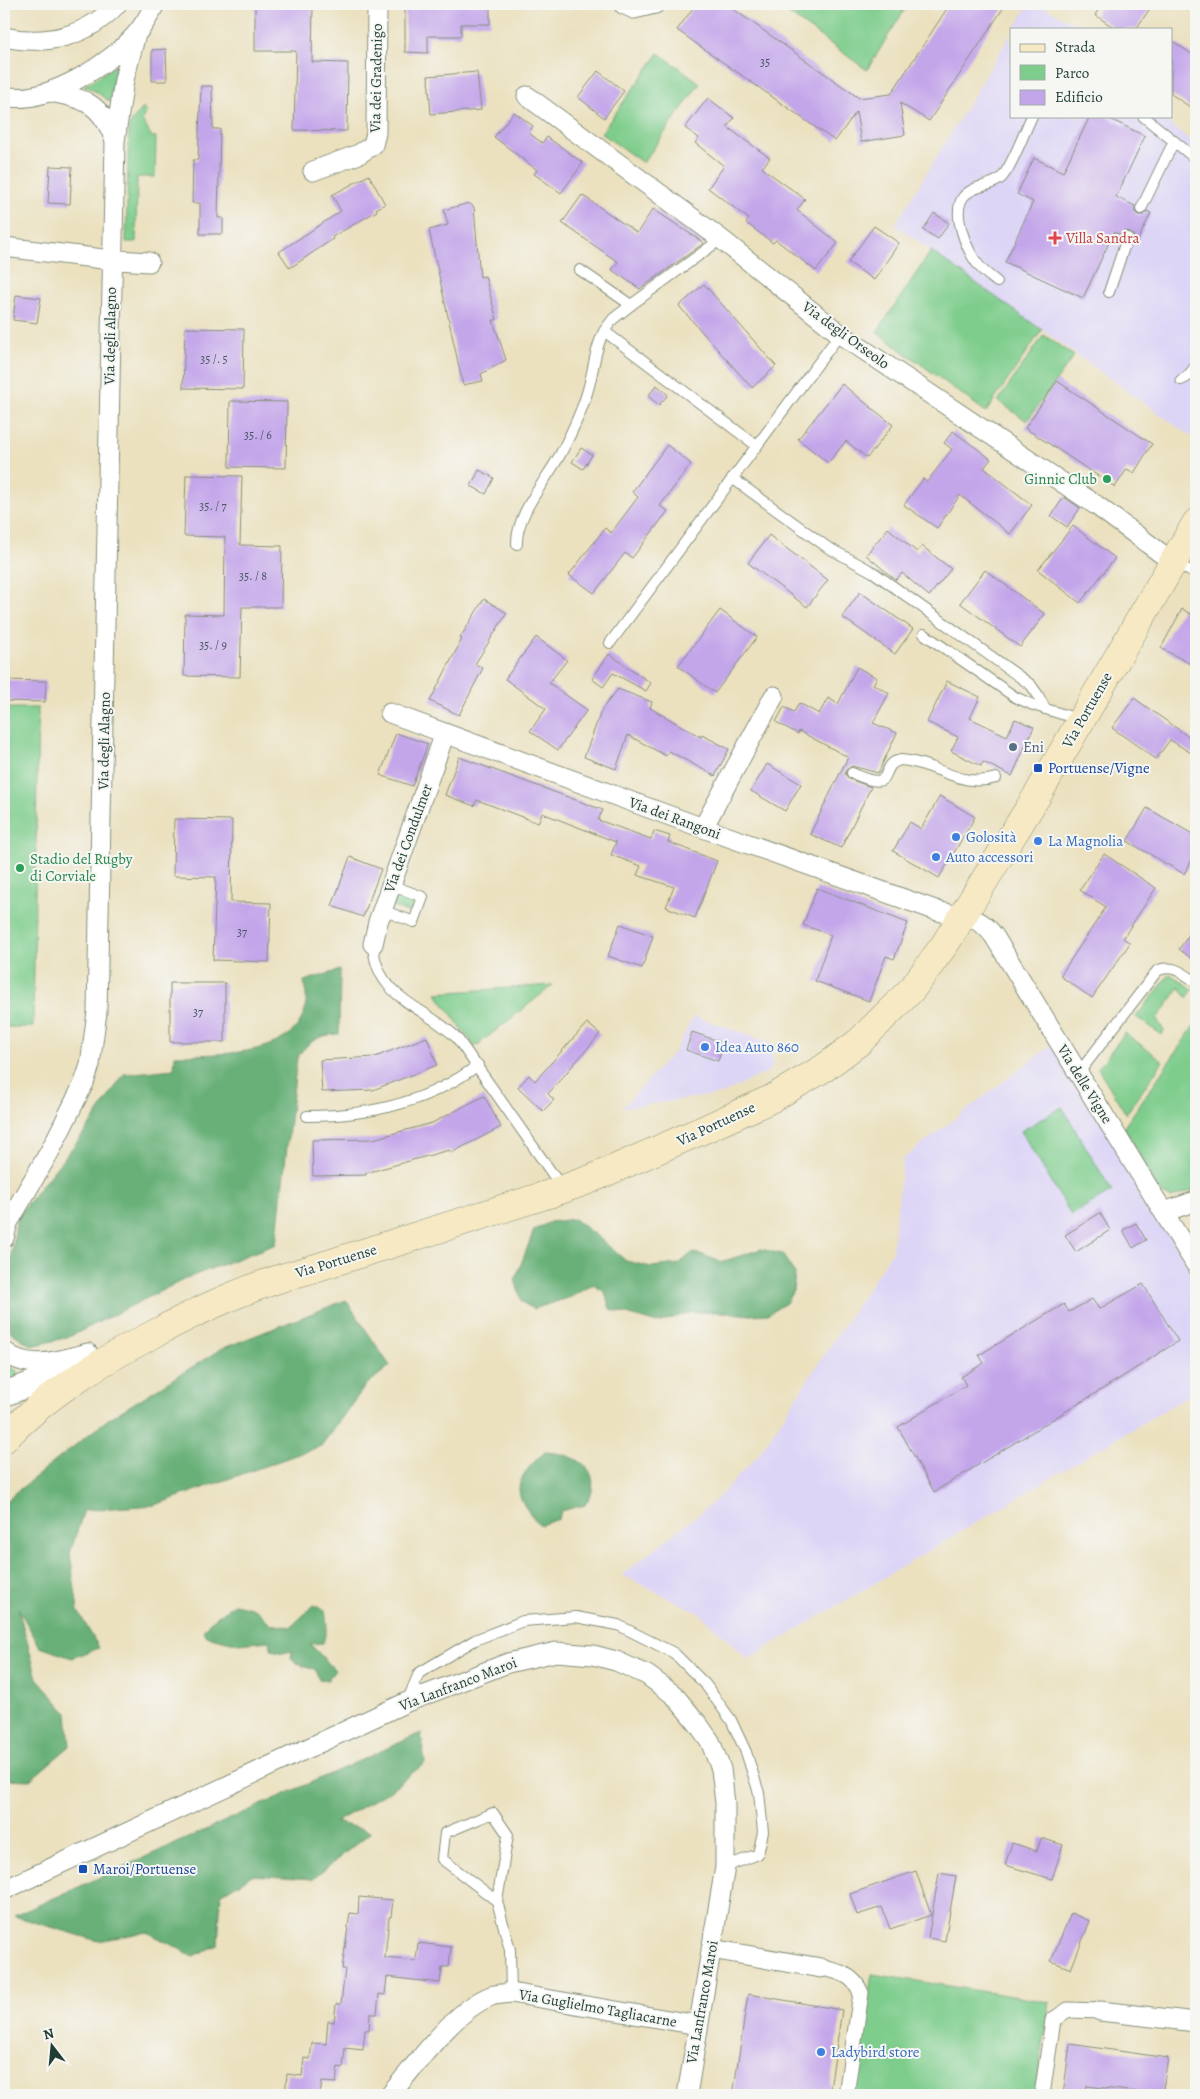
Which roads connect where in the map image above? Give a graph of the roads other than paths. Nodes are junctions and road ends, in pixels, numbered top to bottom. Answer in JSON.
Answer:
{"nodes":[{"id":1,"x":117,"y":4,"type":"edge"},
{"id":2,"x":155,"y":4,"type":"edge"},
{"id":3,"x":377,"y":4,"type":"edge"},
{"id":4,"x":623,"y":4,"type":"edge"},
{"id":5,"x":656,"y":4,"type":"edge"},
{"id":6,"x":136,"y":34,"type":"junction"},
{"id":7,"x":4,"y":37,"type":"edge"},
{"id":8,"x":36,"y":42,"type":"junction"},
{"id":9,"x":4,"y":52,"type":"edge"},
{"id":10,"x":49,"y":92,"type":"junction"},
{"id":11,"x":6,"y":96,"type":"edge"},
{"id":12,"x":527,"y":96,"type":"dead end"},
{"id":13,"x":1031,"y":118,"type":"edge"},
{"id":14,"x":1145,"y":118,"type":"edge"},
{"id":15,"x":1174,"y":141,"type":"junction"},
{"id":16,"x":115,"y":142,"type":"junction"},
{"id":17,"x":1196,"y":159,"type":"edge"},
{"id":18,"x":312,"y":171,"type":"dead end"},
{"id":19,"x":1141,"y":209,"type":"dead end"},
{"id":20,"x":1127,"y":238,"type":"dead end"},
{"id":21,"x":721,"y":239,"type":"junction"},
{"id":22,"x":4,"y":247,"type":"edge"},
{"id":23,"x":112,"y":259,"type":"junction"},
{"id":24,"x":150,"y":262,"type":"dead end"},
{"id":25,"x":580,"y":270,"type":"dead end"},
{"id":26,"x":997,"y":282,"type":"dead end"},
{"id":27,"x":1109,"y":292,"type":"dead end"},
{"id":28,"x":630,"y":305,"type":"junction"},
{"id":29,"x":604,"y":331,"type":"junction"},
{"id":30,"x":840,"y":334,"type":"junction"},
{"id":31,"x":1196,"y":366,"type":"edge"},
{"id":32,"x":1181,"y":380,"type":"dead end"},
{"id":33,"x":756,"y":446,"type":"junction"},
{"id":34,"x":732,"y":478,"type":"junction"},
{"id":35,"x":1196,"y":523,"type":"edge"},
{"id":36,"x":517,"y":544,"type":"dead end"},
{"id":37,"x":1185,"y":568,"type":"edge"},
{"id":38,"x":924,"y":634,"type":"dead end"},
{"id":39,"x":610,"y":642,"type":"dead end"},
{"id":40,"x":774,"y":696,"type":"dead end"},
{"id":41,"x":1045,"y":709,"type":"junction"},
{"id":42,"x":390,"y":713,"type":"dead end"},
{"id":43,"x":1082,"y":720,"type":"junction"},
{"id":44,"x":446,"y":734,"type":"junction"},
{"id":45,"x":852,"y":773,"type":"dead end"},
{"id":46,"x":996,"y":778,"type":"dead end"},
{"id":47,"x":703,"y":828,"type":"junction"},
{"id":48,"x":391,"y":885,"type":"junction"},
{"id":49,"x":382,"y":910,"type":"junction"},
{"id":50,"x":963,"y":915,"type":"junction"},
{"id":51,"x":374,"y":944,"type":"joint"},
{"id":52,"x":1196,"y":982,"type":"edge"},
{"id":53,"x":478,"y":1065,"type":"junction"},
{"id":54,"x":1078,"y":1074,"type":"junction"},
{"id":55,"x":307,"y":1116,"type":"dead end"},
{"id":56,"x":563,"y":1190,"type":"junction"},
{"id":57,"x":1196,"y":1201,"type":"edge"},
{"id":58,"x":1164,"y":1212,"type":"junction"},
{"id":59,"x":4,"y":1238,"type":"edge"},
{"id":60,"x":1196,"y":1265,"type":"edge"},
{"id":61,"x":4,"y":1351,"type":"edge"},
{"id":62,"x":119,"y":1351,"type":"junction"},
{"id":63,"x":4,"y":1394,"type":"edge"},
{"id":64,"x":4,"y":1439,"type":"edge"},
{"id":65,"x":407,"y":1702,"type":"junction"},
{"id":66,"x":725,"y":1867,"type":"junction"},
{"id":67,"x":4,"y":1890,"type":"edge"},
{"id":68,"x":497,"y":1901,"type":"junction"},
{"id":69,"x":711,"y":1949,"type":"junction"},
{"id":70,"x":821,"y":1968,"type":"joint"},
{"id":71,"x":511,"y":1993,"type":"junction"},
{"id":72,"x":1100,"y":2011,"type":"joint"},
{"id":73,"x":1196,"y":2022,"type":"edge"},
{"id":74,"x":698,"y":2025,"type":"junction"},
{"id":75,"x":390,"y":2095,"type":"edge"},
{"id":76,"x":687,"y":2095,"type":"edge"},
{"id":77,"x":846,"y":2095,"type":"edge"},
{"id":78,"x":1042,"y":2095,"type":"edge"}],
"edges":[{"from":1,"to":8,"type":"street"},
{"from":2,"to":6,"type":"street"},
{"from":3,"to":18,"type":"street","name":"Via dei Gradenigo"},
{"from":4,"to":5,"type":"street"},
{"from":6,"to":10,"type":"street"},
{"from":6,"to":16,"type":"street","name":"Via degli Alagno"},
{"from":7,"to":8,"type":"street"},
{"from":8,"to":9,"type":"street"},
{"from":10,"to":11,"type":"street"},
{"from":10,"to":16,"type":"street"},
{"from":12,"to":21,"type":"street","name":"Via degli Orseolo"},
{"from":13,"to":26,"type":"lane"},
{"from":14,"to":15,"type":"lane"},
{"from":15,"to":17,"type":"lane"},
{"from":15,"to":19,"type":"lane"},
{"from":16,"to":23,"type":"street","name":"Via degli Alagno"},
{"from":20,"to":27,"type":"lane"},
{"from":21,"to":28,"type":"lane"},
{"from":21,"to":30,"type":"street","name":"Via degli Orseolo"},
{"from":22,"to":23,"type":"street"},
{"from":23,"to":24,"type":"street"},
{"from":23,"to":59,"type":"street","name":"Via degli Alagno"},
{"from":25,"to":28,"type":"lane"},
{"from":28,"to":29,"type":"lane"},
{"from":29,"to":33,"type":"lane"},
{"from":29,"to":36,"type":"lane"},
{"from":30,"to":33,"type":"lane"},
{"from":30,"to":37,"type":"street","name":"Via degli Orseolo"},
{"from":31,"to":32,"type":"lane"},
{"from":33,"to":34,"type":"lane"},
{"from":34,"to":39,"type":"lane"},
{"from":34,"to":41,"type":"lane"},
{"from":35,"to":37,"type":"main road","name":"Via Portuense"},
{"from":37,"to":43,"type":"main road","name":"Via Portuense"},
{"from":38,"to":41,"type":"lane"},
{"from":40,"to":47,"type":"street"},
{"from":41,"to":43,"type":"lane"},
{"from":42,"to":44,"type":"street","name":"Via dei Rangoni"},
{"from":43,"to":50,"type":"main road","name":"Via Portuense"},
{"from":44,"to":47,"type":"street","name":"Via dei Rangoni"},
{"from":44,"to":48,"type":"street","name":"Via dei Condulmer"},
{"from":45,"to":46,"type":"lane"},
{"from":47,"to":50,"type":"street","name":"Via dei Rangoni"},
{"from":48,"to":49,"type":"street","name":"Via dei Condulmer"},
{"from":48,"to":49,"type":"lane"},
{"from":49,"to":51,"type":"street","name":"Via dei Condulmer"},
{"from":50,"to":54,"type":"street","name":"Via delle Vigne"},
{"from":50,"to":56,"type":"main road","name":"Via Portuense"},
{"from":51,"to":53,"type":"lane"},
{"from":52,"to":54,"type":"lane"},
{"from":53,"to":55,"type":"lane"},
{"from":53,"to":56,"type":"lane"},
{"from":54,"to":58,"type":"street","name":"Via delle Vigne"},
{"from":56,"to":62,"type":"main road","name":"Via Portuense"},
{"from":57,"to":58,"type":"street"},
{"from":58,"to":60,"type":"street","name":"Via delle Vigne"},
{"from":61,"to":62,"type":"street"},
{"from":62,"to":63,"type":"street"},
{"from":62,"to":64,"type":"main road","name":"Via Portuense"},
{"from":65,"to":66,"type":"street","name":"Via Lanfranco Maroi"},
{"from":65,"to":66,"type":"lane"},
{"from":65,"to":67,"type":"street","name":"Via Lanfranco Maroi"},
{"from":66,"to":69,"type":"street","name":"Via Lanfranco Maroi"},
{"from":68,"to":68,"type":"lane"},
{"from":68,"to":71,"type":"lane"},
{"from":69,"to":70,"type":"street"},
{"from":69,"to":74,"type":"street","name":"Via Lanfranco Maroi"},
{"from":70,"to":77,"type":"street"},
{"from":71,"to":74,"type":"street","name":"Via Guglielmo Tagliacarne"},
{"from":71,"to":75,"type":"street","name":"Via Guglielmo Tagliacarne"},
{"from":72,"to":73,"type":"street"},
{"from":72,"to":78,"type":"street"},
{"from":74,"to":76,"type":"street","name":"Via Lanfranco Maroi"}]}
